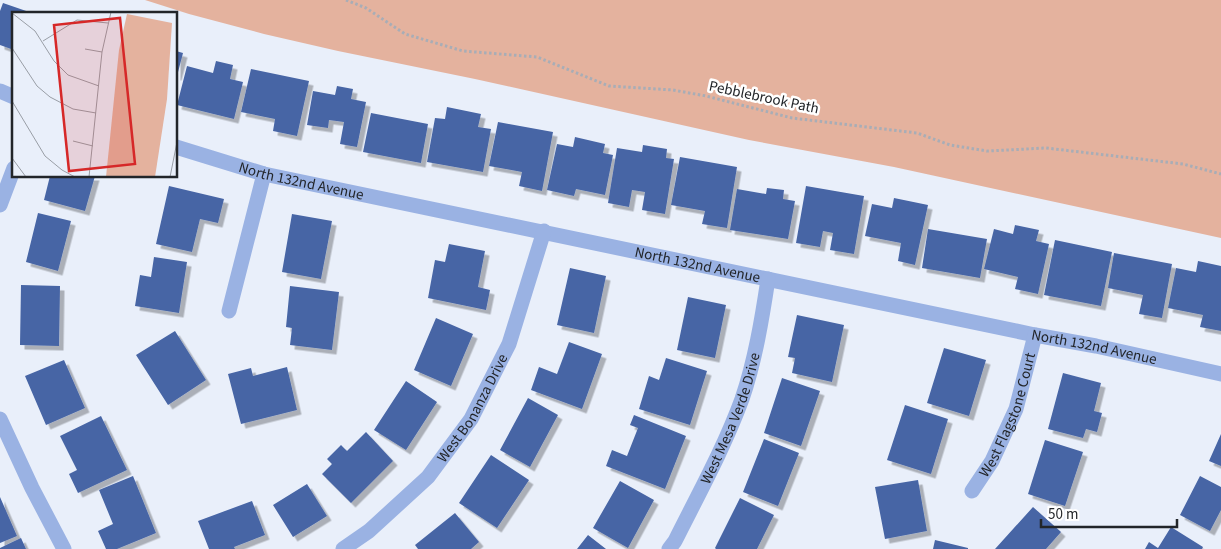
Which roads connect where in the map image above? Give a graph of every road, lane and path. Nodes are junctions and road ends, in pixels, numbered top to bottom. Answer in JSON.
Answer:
{"nodes":[{"id":1,"x":346,"y":0,"type":"edge"},
{"id":2,"x":0,"y":92,"type":"edge"},
{"id":3,"x":12,"y":96,"type":"edge"},
{"id":4,"x":178,"y":149,"type":"edge"},
{"id":5,"x":12,"y":173,"type":"edge"},
{"id":6,"x":264,"y":174,"type":"junction"},
{"id":7,"x":1221,"y":174,"type":"edge"},
{"id":8,"x":0,"y":205,"type":"edge"},
{"id":9,"x":544,"y":231,"type":"junction"},
{"id":10,"x":768,"y":279,"type":"junction"},
{"id":11,"x":229,"y":311,"type":"dead end"},
{"id":12,"x":1035,"y":335,"type":"junction"},
{"id":13,"x":1221,"y":374,"type":"edge"},
{"id":14,"x":0,"y":419,"type":"edge"},
{"id":15,"x":972,"y":490,"type":"dead end"},
{"id":16,"x":64,"y":549,"type":"edge"},
{"id":17,"x":343,"y":549,"type":"edge"},
{"id":18,"x":669,"y":549,"type":"edge"}],
"edges":[{"from":1,"to":7,"type":"path","name":"Pebblebrook Path"},
{"from":2,"to":3,"type":"street"},
{"from":4,"to":6,"type":"street","name":"North 132nd Avenue"},
{"from":5,"to":8,"type":"street"},
{"from":6,"to":9,"type":"street","name":"North 132nd Avenue"},
{"from":6,"to":11,"type":"street"},
{"from":9,"to":10,"type":"street","name":"North 132nd Avenue"},
{"from":9,"to":17,"type":"street","name":"West Bonanza Drive"},
{"from":10,"to":12,"type":"street","name":"North 132nd Avenue"},
{"from":10,"to":18,"type":"street","name":"West Mesa Verde Drive"},
{"from":12,"to":13,"type":"street","name":"North 132nd Avenue"},
{"from":12,"to":15,"type":"street","name":"West Flagstone Court"},
{"from":14,"to":16,"type":"street"}]}
